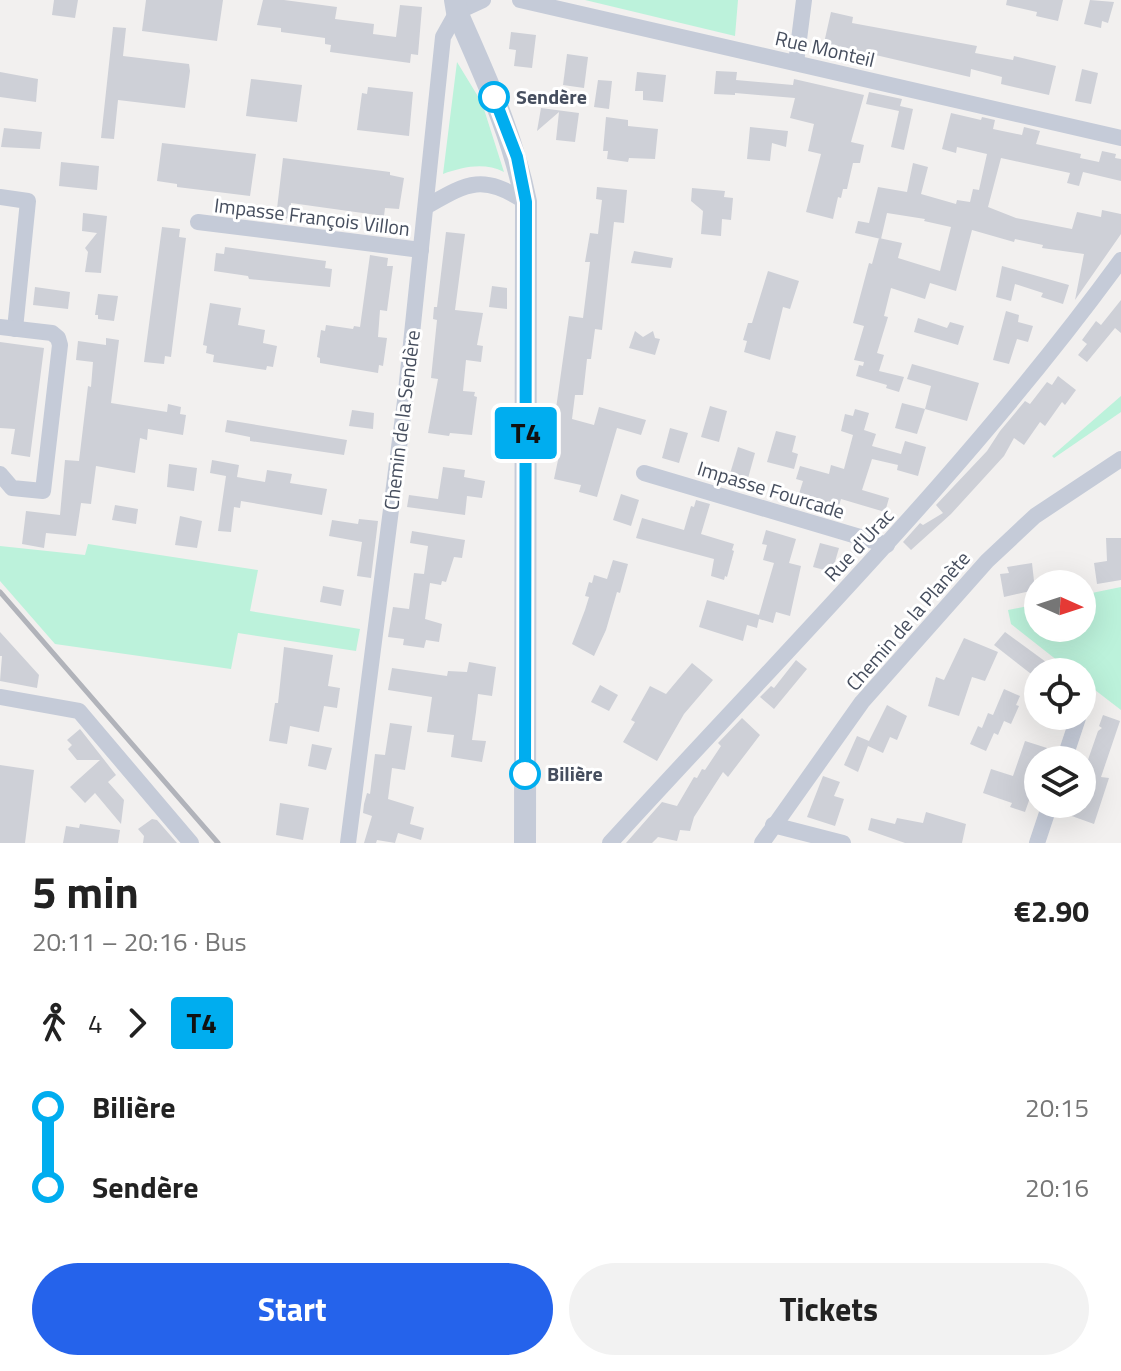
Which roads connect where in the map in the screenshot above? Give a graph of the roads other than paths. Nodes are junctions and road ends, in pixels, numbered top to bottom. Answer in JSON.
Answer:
{"nodes":[{"id":1,"x":483,"y":0,"type":"edge"},
{"id":2,"x":520,"y":0,"type":"edge"},
{"id":3,"x":804,"y":0,"type":"edge"},
{"id":4,"x":456,"y":6,"type":"edge"},
{"id":5,"x":796,"y":63,"type":"junction"},
{"id":6,"x":1121,"y":138,"type":"edge"},
{"id":7,"x":0,"y":197,"type":"edge"},
{"id":8,"x":526,"y":202,"type":"junction"},
{"id":9,"x":427,"y":206,"type":"junction"},
{"id":10,"x":198,"y":222,"type":"dead end"},
{"id":11,"x":421,"y":250,"type":"junction"},
{"id":12,"x":1121,"y":260,"type":"edge"},
{"id":13,"x":7,"y":328,"type":"edge"},
{"id":14,"x":1120,"y":461,"type":"edge"},
{"id":15,"x":644,"y":473,"type":"dead end"},
{"id":16,"x":0,"y":474,"type":"edge"},
{"id":17,"x":887,"y":545,"type":"junction"},
{"id":18,"x":0,"y":697,"type":"edge"},
{"id":19,"x":1045,"y":818,"type":"edge"},
{"id":20,"x":773,"y":825,"type":"junction"},
{"id":21,"x":191,"y":843,"type":"edge"},
{"id":22,"x":348,"y":843,"type":"edge"},
{"id":23,"x":525,"y":843,"type":"edge"},
{"id":24,"x":610,"y":843,"type":"edge"},
{"id":25,"x":762,"y":843,"type":"edge"},
{"id":26,"x":843,"y":843,"type":"edge"},
{"id":27,"x":1037,"y":843,"type":"edge"}],
"edges":[{"from":1,"to":4,"type":"street"},
{"from":2,"to":5,"type":"street","name":"Rue Monteil"},
{"from":3,"to":5,"type":"street"},
{"from":4,"to":8,"type":"street"},
{"from":4,"to":9,"type":"street","name":"Chemin de la Sendère"},
{"from":5,"to":6,"type":"street","name":"Rue Monteil"},
{"from":7,"to":13,"type":"street"},
{"from":8,"to":9,"type":"street"},
{"from":8,"to":23,"type":"street"},
{"from":9,"to":11,"type":"street","name":"Chemin de la Sendère"},
{"from":10,"to":11,"type":"street","name":"Impasse François Villon"},
{"from":11,"to":22,"type":"street","name":"Chemin de la Sendère"},
{"from":12,"to":17,"type":"street","name":"Rue d'Urac"},
{"from":13,"to":16,"type":"street"},
{"from":14,"to":20,"type":"street","name":"Chemin de la Planète"},
{"from":15,"to":17,"type":"street","name":"Impasse Fourcade"},
{"from":17,"to":24,"type":"street","name":"Rue d'Urac"},
{"from":18,"to":21,"type":"street"},
{"from":19,"to":27,"type":"street"},
{"from":20,"to":25,"type":"street","name":"Chemin de la Planète"},
{"from":20,"to":26,"type":"street"}]}
